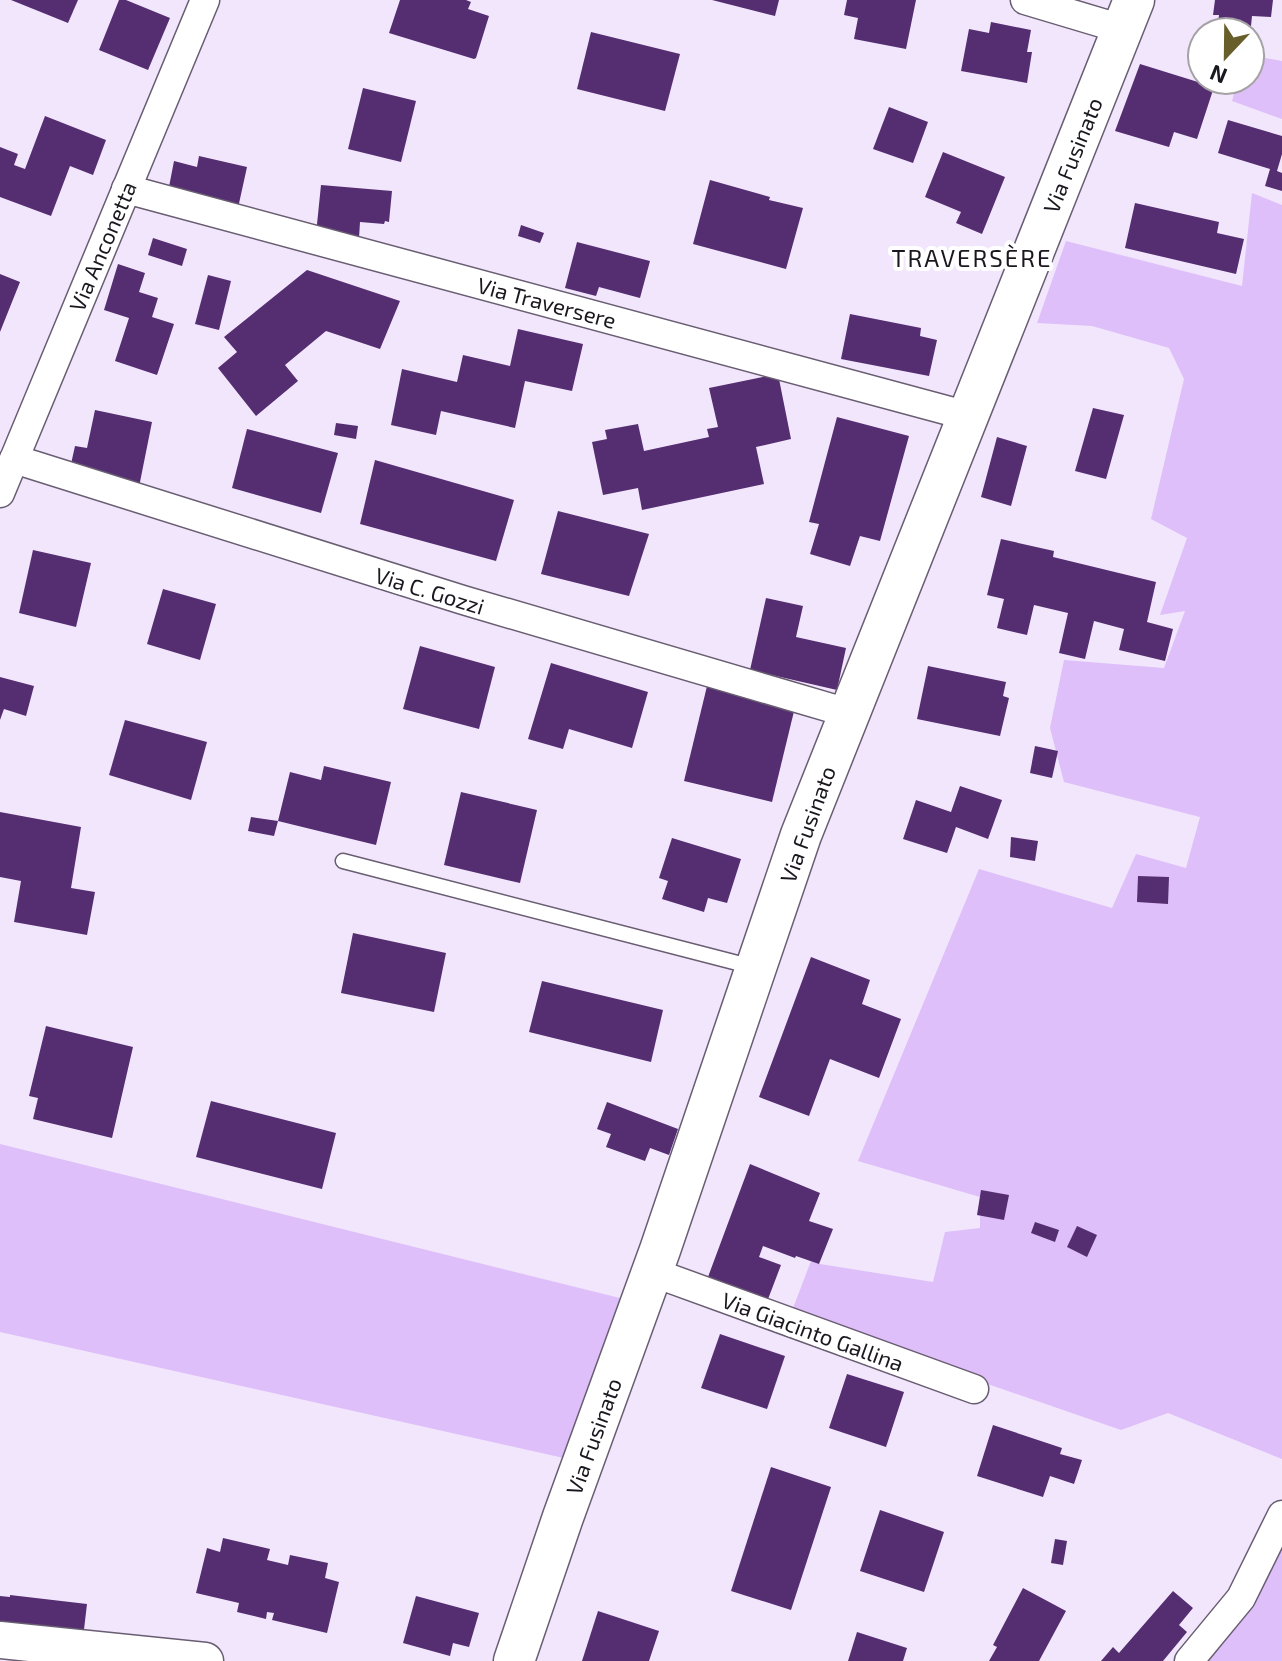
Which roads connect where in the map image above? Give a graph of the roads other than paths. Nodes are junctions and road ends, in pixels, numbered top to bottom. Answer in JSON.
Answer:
{"nodes":[{"id":1,"x":205,"y":0,"type":"edge"},
{"id":2,"x":1025,"y":0,"type":"edge"},
{"id":3,"x":1128,"y":14,"type":"edge"},
{"id":4,"x":126,"y":189,"type":"junction"},
{"id":5,"x":968,"y":416,"type":"junction"},
{"id":6,"x":14,"y":459,"type":"junction"},
{"id":7,"x":0,"y":493,"type":"edge"},
{"id":8,"x":848,"y":713,"type":"junction"},
{"id":9,"x":343,"y":861,"type":"dead end"},
{"id":10,"x":756,"y":968,"type":"junction"},
{"id":11,"x":652,"y":1272,"type":"junction"},
{"id":12,"x":974,"y":1389,"type":"dead end"},
{"id":13,"x":1282,"y":1515,"type":"edge"},
{"id":14,"x":0,"y":1640,"type":"edge"},
{"id":15,"x":205,"y":1661,"type":"edge"},
{"id":16,"x":514,"y":1661,"type":"edge"},
{"id":17,"x":1189,"y":1661,"type":"edge"}],
"edges":[{"from":1,"to":4,"type":"street","name":"Via Anconetta"},
{"from":2,"to":3,"type":"street"},
{"from":3,"to":5,"type":"main road","name":"Via Fusinato"},
{"from":4,"to":5,"type":"street","name":"Via Traversere"},
{"from":4,"to":6,"type":"street","name":"Via Anconetta"},
{"from":5,"to":8,"type":"main road","name":"Via Fusinato"},
{"from":6,"to":7,"type":"street","name":"Via Anconetta"},
{"from":6,"to":8,"type":"street","name":"Via C. Gozzi"},
{"from":8,"to":10,"type":"main road","name":"Via Fusinato"},
{"from":9,"to":10,"type":"lane"},
{"from":10,"to":11,"type":"main road","name":"Via Fusinato"},
{"from":11,"to":12,"type":"street","name":"Via Giacinto Gallina"},
{"from":11,"to":16,"type":"main road","name":"Via Fusinato"},
{"from":13,"to":17,"type":"street"},
{"from":14,"to":15,"type":"street"}]}
